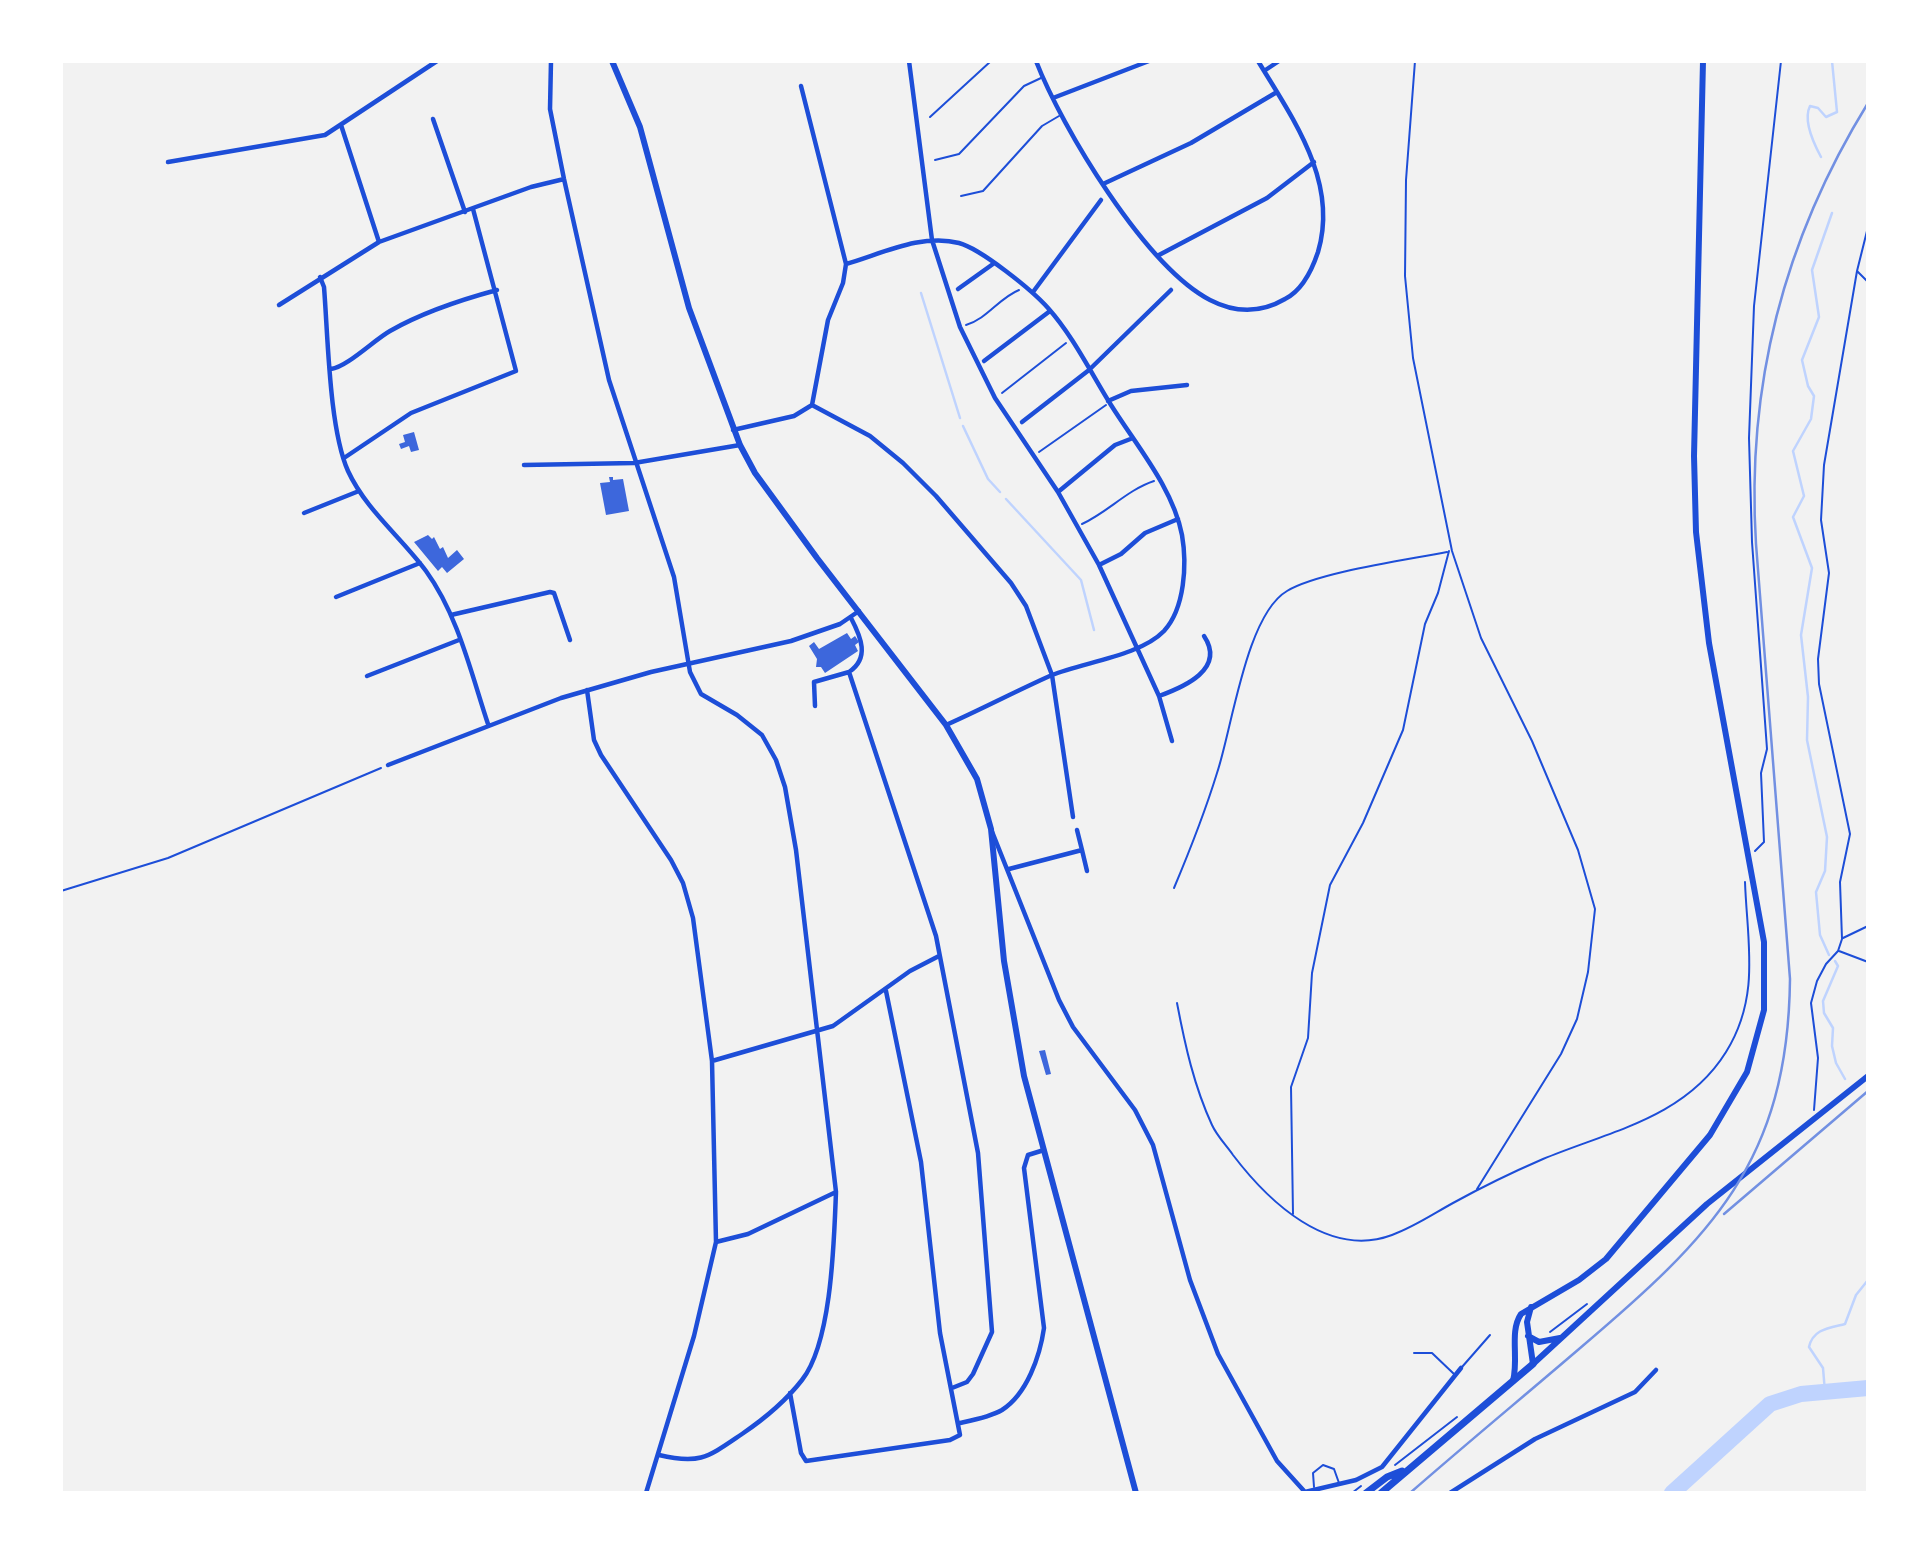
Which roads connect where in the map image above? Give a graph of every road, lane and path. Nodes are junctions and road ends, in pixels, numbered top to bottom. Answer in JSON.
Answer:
{"nodes":[{"id":1,"x":437,"y":61,"type":"edge"},
{"id":2,"x":551,"y":61,"type":"edge"},
{"id":3,"x":612,"y":61,"type":"edge"},
{"id":4,"x":909,"y":61,"type":"edge"},
{"id":5,"x":991,"y":61,"type":"edge"},
{"id":6,"x":1036,"y":61,"type":"edge"},
{"id":7,"x":1149,"y":61,"type":"edge"},
{"id":8,"x":1258,"y":61,"type":"edge"},
{"id":9,"x":1279,"y":61,"type":"edge"},
{"id":10,"x":1415,"y":61,"type":"edge"},
{"id":11,"x":1703,"y":61,"type":"edge"},
{"id":12,"x":1264,"y":71,"type":"junction"},
{"id":13,"x":1042,"y":77,"type":"junction"},
{"id":14,"x":801,"y":86,"type":"dead end"},
{"id":15,"x":1277,"y":92,"type":"junction"},
{"id":16,"x":1053,"y":98,"type":"junction"},
{"id":17,"x":1060,"y":115,"type":"junction"},
{"id":18,"x":930,"y":117,"type":"dead end"},
{"id":19,"x":433,"y":119,"type":"dead end"},
{"id":20,"x":341,"y":125,"type":"junction"},
{"id":21,"x":935,"y":160,"type":"dead end"},
{"id":22,"x":168,"y":162,"type":"dead end"},
{"id":23,"x":1314,"y":162,"type":"junction"},
{"id":24,"x":564,"y":179,"type":"junction"},
{"id":25,"x":1103,"y":184,"type":"junction"},
{"id":26,"x":961,"y":196,"type":"dead end"},
{"id":27,"x":1101,"y":200,"type":"dead end"},
{"id":28,"x":473,"y":209,"type":"junction"},
{"id":29,"x":465,"y":212,"type":"junction"},
{"id":30,"x":1868,"y":227,"type":"edge"},
{"id":31,"x":932,"y":240,"type":"junction"},
{"id":32,"x":379,"y":242,"type":"junction"},
{"id":33,"x":1159,"y":256,"type":"junction"},
{"id":34,"x":846,"y":264,"type":"junction"},
{"id":35,"x":993,"y":264,"type":"junction"},
{"id":36,"x":1857,"y":271,"type":"junction"},
{"id":37,"x":320,"y":277,"type":"junction"},
{"id":38,"x":1868,"y":282,"type":"edge"},
{"id":39,"x":1026,"y":287,"type":"junction"},
{"id":40,"x":958,"y":289,"type":"dead end"},
{"id":41,"x":497,"y":290,"type":"junction"},
{"id":42,"x":1171,"y":290,"type":"dead end"},
{"id":43,"x":1033,"y":292,"type":"junction"},
{"id":44,"x":279,"y":304,"type":"dead end"},
{"id":45,"x":1051,"y":311,"type":"junction"},
{"id":46,"x":960,"y":327,"type":"junction"},
{"id":47,"x":1070,"y":340,"type":"junction"},
{"id":48,"x":984,"y":361,"type":"dead end"},
{"id":49,"x":331,"y":369,"type":"junction"},
{"id":50,"x":1089,"y":370,"type":"junction"},
{"id":51,"x":1187,"y":385,"type":"dead end"},
{"id":52,"x":995,"y":398,"type":"junction"},
{"id":53,"x":1109,"y":402,"type":"junction"},
{"id":54,"x":812,"y":405,"type":"junction"},
{"id":55,"x":1022,"y":422,"type":"dead end"},
{"id":56,"x":733,"y":430,"type":"junction"},
{"id":57,"x":1133,"y":438,"type":"junction"},
{"id":58,"x":740,"y":445,"type":"junction"},
{"id":59,"x":1032,"y":456,"type":"junction"},
{"id":60,"x":344,"y":458,"type":"junction"},
{"id":61,"x":634,"y":463,"type":"junction"},
{"id":62,"x":524,"y":465,"type":"dead end"},
{"id":63,"x":1158,"y":479,"type":"junction"},
{"id":64,"x":359,"y":491,"type":"junction"},
{"id":65,"x":1058,"y":492,"type":"junction"},
{"id":66,"x":304,"y":513,"type":"dead end"},
{"id":67,"x":1178,"y":519,"type":"junction"},
{"id":68,"x":1078,"y":526,"type":"junction"},
{"id":69,"x":1450,"y":551,"type":"junction"},
{"id":70,"x":420,"y":563,"type":"junction"},
{"id":71,"x":1099,"y":565,"type":"junction"},
{"id":72,"x":336,"y":597,"type":"dead end"},
{"id":73,"x":859,"y":611,"type":"junction"},
{"id":74,"x":451,"y":615,"type":"junction"},
{"id":75,"x":851,"y":618,"type":"junction"},
{"id":76,"x":1203,"y":636,"type":"dead end"},
{"id":77,"x":459,"y":640,"type":"junction"},
{"id":78,"x":570,"y":640,"type":"dead end"},
{"id":79,"x":1138,"y":647,"type":"junction"},
{"id":80,"x":689,"y":665,"type":"junction"},
{"id":81,"x":849,"y":673,"type":"junction"},
{"id":82,"x":1052,"y":675,"type":"junction"},
{"id":83,"x":368,"y":676,"type":"dead end"},
{"id":84,"x":587,"y":690,"type":"junction"},
{"id":85,"x":1159,"y":696,"type":"junction"},
{"id":86,"x":816,"y":706,"type":"dead end"},
{"id":87,"x":488,"y":724,"type":"junction"},
{"id":88,"x":946,"y":725,"type":"junction"},
{"id":89,"x":1172,"y":741,"type":"dead end"},
{"id":90,"x":388,"y":765,"type":"joint"},
{"id":91,"x":1073,"y":817,"type":"dead end"},
{"id":92,"x":992,"y":829,"type":"junction"},
{"id":93,"x":1077,"y":830,"type":"dead end"},
{"id":94,"x":1082,"y":850,"type":"junction"},
{"id":95,"x":1009,"y":869,"type":"junction"},
{"id":96,"x":1087,"y":871,"type":"dead end"},
{"id":97,"x":1174,"y":888,"type":"dead end"},
{"id":98,"x":61,"y":891,"type":"edge"},
{"id":99,"x":1868,"y":926,"type":"edge"},
{"id":100,"x":1842,"y":939,"type":"junction"},
{"id":101,"x":1839,"y":951,"type":"junction"},
{"id":102,"x":939,"y":956,"type":"junction"},
{"id":103,"x":1868,"y":962,"type":"edge"},
{"id":104,"x":886,"y":991,"type":"junction"},
{"id":105,"x":1177,"y":1003,"type":"dead end"},
{"id":106,"x":818,"y":1030,"type":"junction"},
{"id":107,"x":712,"y":1061,"type":"junction"},
{"id":108,"x":1868,"y":1076,"type":"edge"},
{"id":109,"x":1808,"y":1117,"type":"dead end"},
{"id":110,"x":1044,"y":1150,"type":"junction"},
{"id":111,"x":836,"y":1192,"type":"junction"},
{"id":112,"x":1293,"y":1215,"type":"junction"},
{"id":113,"x":716,"y":1242,"type":"junction"},
{"id":114,"x":1593,"y":1300,"type":"dead end"},
{"id":115,"x":1531,"y":1307,"type":"junction"},
{"id":116,"x":1490,"y":1335,"type":"dead end"},
{"id":117,"x":1528,"y":1336,"type":"junction"},
{"id":118,"x":1562,"y":1338,"type":"junction"},
{"id":119,"x":1539,"y":1342,"type":"junction"},
{"id":120,"x":1414,"y":1353,"type":"dead end"},
{"id":121,"x":1518,"y":1354,"type":"junction"},
{"id":122,"x":1533,"y":1364,"type":"junction"},
{"id":123,"x":1461,"y":1368,"type":"joint"},
{"id":124,"x":1656,"y":1370,"type":"dead end"},
{"id":125,"x":1455,"y":1374,"type":"junction"},
{"id":126,"x":1513,"y":1381,"type":"junction"},
{"id":127,"x":952,"y":1388,"type":"junction"},
{"id":128,"x":790,"y":1393,"type":"junction"},
{"id":129,"x":1460,"y":1415,"type":"dead end"},
{"id":130,"x":960,"y":1423,"type":"junction"},
{"id":131,"x":659,"y":1455,"type":"junction"},
{"id":132,"x":1406,"y":1469,"type":"junction"},
{"id":133,"x":1386,"y":1471,"type":"dead end"},
{"id":134,"x":1368,"y":1481,"type":"dead end"},
{"id":135,"x":1339,"y":1483,"type":"junction"},
{"id":136,"x":1314,"y":1488,"type":"junction"},
{"id":137,"x":1305,"y":1492,"type":"edge"},
{"id":138,"x":646,"y":1493,"type":"edge"},
{"id":139,"x":1136,"y":1493,"type":"edge"},
{"id":140,"x":1352,"y":1493,"type":"edge"},
{"id":141,"x":1366,"y":1493,"type":"edge"},
{"id":142,"x":1381,"y":1493,"type":"edge"},
{"id":143,"x":1450,"y":1493,"type":"edge"}],
"edges":[{"from":1,"to":20,"type":"street"},
{"from":2,"to":24,"type":"street"},
{"from":3,"to":56,"type":"main road"},
{"from":4,"to":31,"type":"street"},
{"from":5,"to":18,"type":"lane"},
{"from":6,"to":13,"type":"street"},
{"from":7,"to":16,"type":"street"},
{"from":8,"to":12,"type":"street"},
{"from":9,"to":12,"type":"street"},
{"from":10,"to":69,"type":"path"},
{"from":11,"to":115,"type":"main road"},
{"from":12,"to":15,"type":"street"},
{"from":13,"to":16,"type":"street"},
{"from":13,"to":21,"type":"lane"},
{"from":14,"to":34,"type":"street"},
{"from":15,"to":23,"type":"street"},
{"from":15,"to":25,"type":"street"},
{"from":16,"to":17,"type":"street"},
{"from":17,"to":25,"type":"street"},
{"from":17,"to":26,"type":"lane"},
{"from":19,"to":29,"type":"street"},
{"from":20,"to":22,"type":"street"},
{"from":20,"to":32,"type":"street"},
{"from":23,"to":33,"type":"street"},
{"from":23,"to":33,"type":"street"},
{"from":24,"to":28,"type":"street"},
{"from":24,"to":61,"type":"street"},
{"from":25,"to":33,"type":"street"},
{"from":27,"to":43,"type":"street"},
{"from":28,"to":29,"type":"street"},
{"from":28,"to":41,"type":"street"},
{"from":29,"to":32,"type":"street"},
{"from":30,"to":36,"type":"path"},
{"from":31,"to":34,"type":"street"},
{"from":31,"to":35,"type":"street"},
{"from":31,"to":46,"type":"street"},
{"from":32,"to":37,"type":"street"},
{"from":34,"to":54,"type":"street"},
{"from":35,"to":39,"type":"street"},
{"from":35,"to":40,"type":"street"},
{"from":36,"to":38,"type":"path"},
{"from":36,"to":100,"type":"path"},
{"from":37,"to":44,"type":"street"},
{"from":37,"to":49,"type":"street"},
{"from":39,"to":43,"type":"street"},
{"from":39,"to":46,"type":"path"},
{"from":41,"to":49,"type":"street"},
{"from":41,"to":60,"type":"street"},
{"from":42,"to":50,"type":"street"},
{"from":43,"to":45,"type":"street"},
{"from":45,"to":47,"type":"street"},
{"from":45,"to":48,"type":"street"},
{"from":46,"to":52,"type":"street"},
{"from":47,"to":50,"type":"street"},
{"from":47,"to":52,"type":"path"},
{"from":49,"to":60,"type":"street"},
{"from":50,"to":53,"type":"street"},
{"from":50,"to":55,"type":"street"},
{"from":51,"to":53,"type":"street"},
{"from":52,"to":59,"type":"street"},
{"from":53,"to":57,"type":"street"},
{"from":53,"to":59,"type":"path"},
{"from":54,"to":56,"type":"street"},
{"from":54,"to":82,"type":"street"},
{"from":56,"to":58,"type":"main road"},
{"from":57,"to":63,"type":"street"},
{"from":57,"to":65,"type":"street"},
{"from":58,"to":61,"type":"street"},
{"from":58,"to":73,"type":"main road"},
{"from":59,"to":65,"type":"street"},
{"from":60,"to":64,"type":"street"},
{"from":61,"to":62,"type":"street"},
{"from":61,"to":80,"type":"street"},
{"from":63,"to":67,"type":"street"},
{"from":63,"to":68,"type":"path"},
{"from":64,"to":66,"type":"street"},
{"from":64,"to":70,"type":"street"},
{"from":65,"to":68,"type":"street"},
{"from":67,"to":71,"type":"street"},
{"from":67,"to":79,"type":"street"},
{"from":68,"to":71,"type":"street"},
{"from":69,"to":97,"type":"path"},
{"from":69,"to":112,"type":"path"},
{"from":69,"to":112,"type":"path"},
{"from":70,"to":72,"type":"street"},
{"from":70,"to":74,"type":"street"},
{"from":71,"to":79,"type":"street"},
{"from":73,"to":75,"type":"street"},
{"from":73,"to":88,"type":"main road"},
{"from":74,"to":77,"type":"street"},
{"from":74,"to":78,"type":"street"},
{"from":75,"to":80,"type":"street"},
{"from":75,"to":81,"type":"street"},
{"from":76,"to":85,"type":"street"},
{"from":77,"to":83,"type":"street"},
{"from":77,"to":87,"type":"street"},
{"from":79,"to":82,"type":"street"},
{"from":79,"to":85,"type":"street"},
{"from":80,"to":84,"type":"street"},
{"from":80,"to":106,"type":"street"},
{"from":81,"to":86,"type":"street"},
{"from":81,"to":102,"type":"street"},
{"from":82,"to":88,"type":"street"},
{"from":82,"to":91,"type":"street"},
{"from":84,"to":87,"type":"street"},
{"from":84,"to":107,"type":"street"},
{"from":85,"to":89,"type":"street"},
{"from":87,"to":90,"type":"street"},
{"from":88,"to":92,"type":"main road"},
{"from":90,"to":98,"type":"path"},
{"from":92,"to":95,"type":"street"},
{"from":92,"to":110,"type":"main road"},
{"from":93,"to":94,"type":"street"},
{"from":94,"to":95,"type":"street"},
{"from":94,"to":96,"type":"street"},
{"from":95,"to":137,"type":"street"},
{"from":99,"to":100,"type":"path"},
{"from":100,"to":101,"type":"path"},
{"from":101,"to":103,"type":"path"},
{"from":101,"to":109,"type":"path"},
{"from":102,"to":104,"type":"street"},
{"from":102,"to":127,"type":"street"},
{"from":104,"to":106,"type":"street"},
{"from":104,"to":127,"type":"street"},
{"from":105,"to":112,"type":"path"},
{"from":106,"to":107,"type":"street"},
{"from":106,"to":111,"type":"street"},
{"from":107,"to":113,"type":"street"},
{"from":108,"to":118,"type":"main road"},
{"from":110,"to":130,"type":"street"},
{"from":110,"to":139,"type":"main road"},
{"from":111,"to":113,"type":"street"},
{"from":111,"to":128,"type":"street"},
{"from":113,"to":131,"type":"street"},
{"from":114,"to":119,"type":"path"},
{"from":115,"to":117,"type":"main road"},
{"from":115,"to":121,"type":"main road"},
{"from":116,"to":123,"type":"lane"},
{"from":117,"to":119,"type":"main road"},
{"from":117,"to":122,"type":"main road"},
{"from":118,"to":119,"type":"main road"},
{"from":118,"to":122,"type":"main road"},
{"from":120,"to":125,"type":"lane"},
{"from":121,"to":122,"type":"main road"},
{"from":121,"to":126,"type":"main road"},
{"from":122,"to":126,"type":"main road"},
{"from":123,"to":125,"type":"street"},
{"from":124,"to":143,"type":"street"},
{"from":125,"to":135,"type":"street"},
{"from":126,"to":132,"type":"main road"},
{"from":127,"to":130,"type":"street"},
{"from":128,"to":130,"type":"street"},
{"from":128,"to":131,"type":"street"},
{"from":129,"to":133,"type":"path"},
{"from":131,"to":138,"type":"street"},
{"from":132,"to":141,"type":"main road"},
{"from":132,"to":142,"type":"main road"},
{"from":134,"to":140,"type":"path"},
{"from":135,"to":136,"type":"street"},
{"from":135,"to":136,"type":"lane"},
{"from":136,"to":137,"type":"street"}]}
